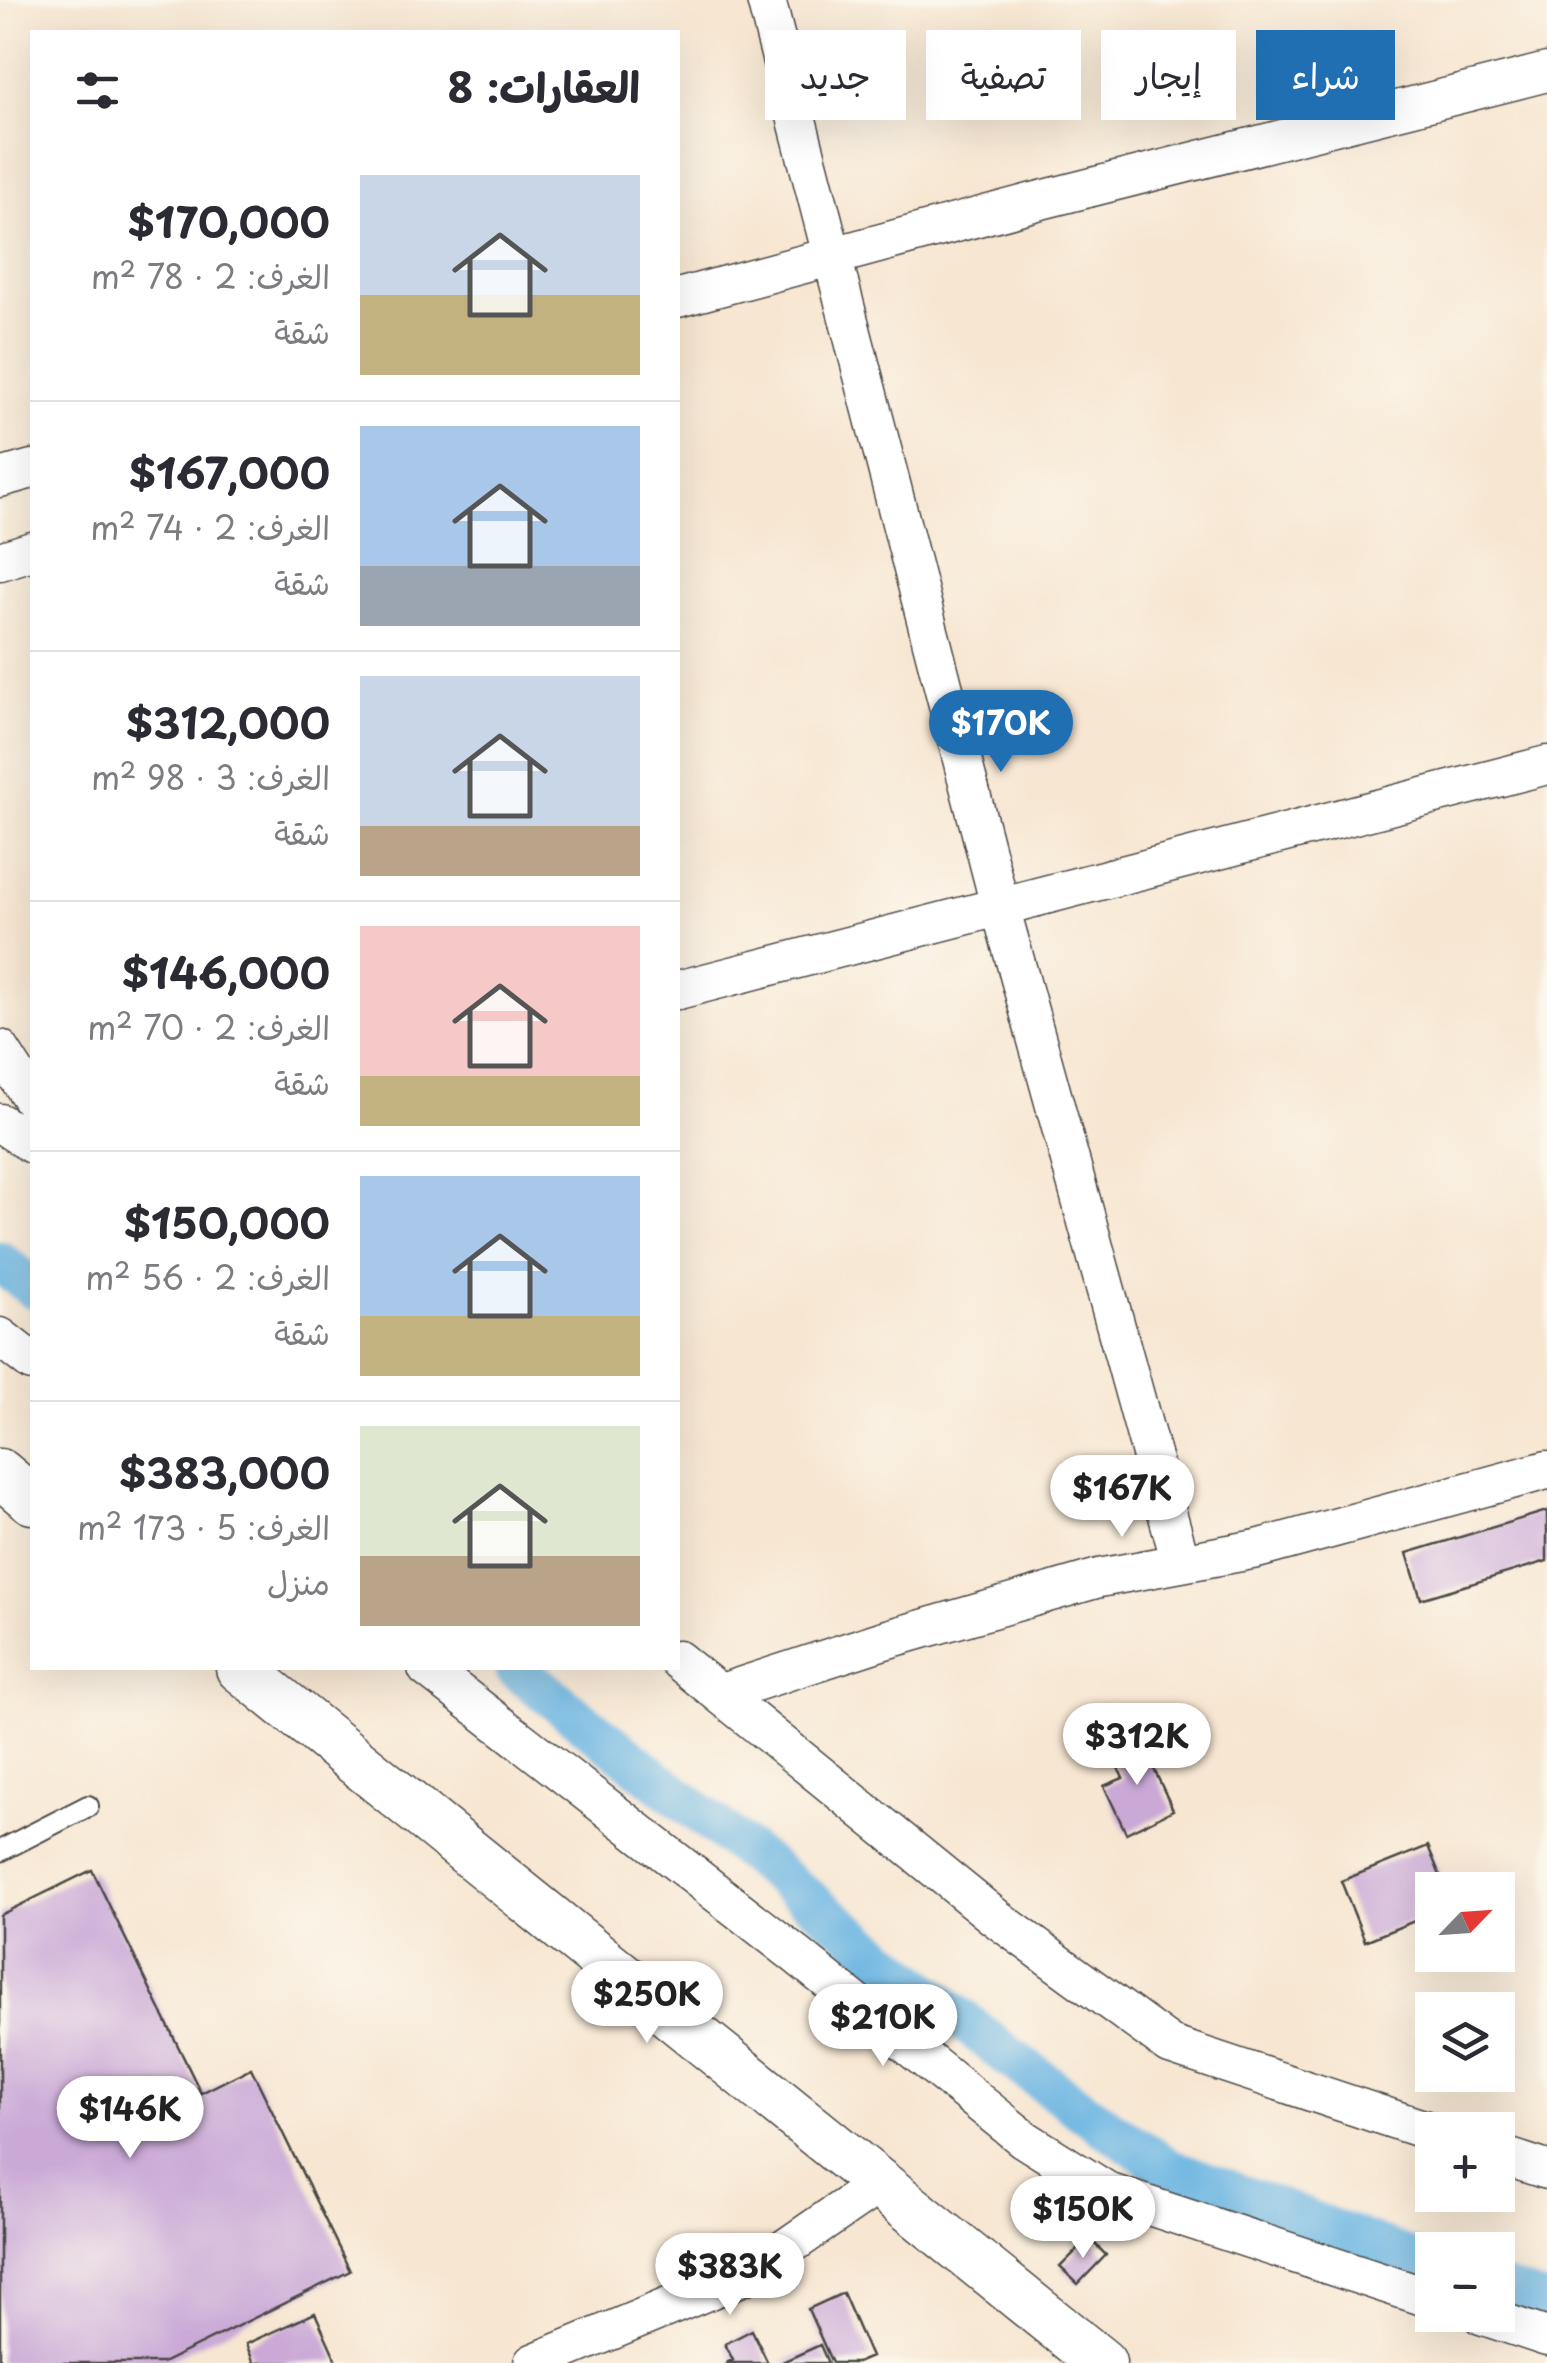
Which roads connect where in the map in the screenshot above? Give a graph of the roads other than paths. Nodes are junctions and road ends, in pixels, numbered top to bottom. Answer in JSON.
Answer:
{"nodes":[{"id":1,"x":766,"y":0,"type":"edge"},
{"id":2,"x":1547,"y":72,"type":"edge"},
{"id":3,"x":830,"y":258,"type":"junction"},
{"id":4,"x":680,"y":297,"type":"edge"},
{"id":5,"x":30,"y":470,"type":"edge"},
{"id":6,"x":0,"y":478,"type":"edge"},
{"id":7,"x":30,"y":552,"type":"edge"},
{"id":8,"x":0,"y":562,"type":"edge"},
{"id":9,"x":1547,"y":766,"type":"edge"},
{"id":10,"x":1000,"y":906,"type":"junction"},
{"id":11,"x":680,"y":989,"type":"edge"},
{"id":12,"x":13,"y":1052,"type":"edge"},
{"id":13,"x":30,"y":1094,"type":"edge"},
{"id":14,"x":0,"y":1123,"type":"edge"},
{"id":15,"x":30,"y":1143,"type":"edge"},
{"id":16,"x":0,"y":1337,"type":"edge"},
{"id":17,"x":30,"y":1360,"type":"edge"},
{"id":18,"x":1547,"y":1470,"type":"edge"},
{"id":19,"x":0,"y":1473,"type":"edge"},
{"id":20,"x":30,"y":1498,"type":"edge"},
{"id":21,"x":1181,"y":1563,"type":"junction"},
{"id":22,"x":680,"y":1662,"type":"edge"},
{"id":23,"x":242,"y":1670,"type":"edge"},
{"id":24,"x":430,"y":1670,"type":"edge"},
{"id":25,"x":721,"y":1694,"type":"junction"},
{"id":26,"x":88,"y":1806,"type":"dead end"},
{"id":27,"x":0,"y":1851,"type":"edge"},
{"id":28,"x":1415,"y":2126,"type":"edge"},
{"id":29,"x":1515,"y":2160,"type":"edge"},
{"id":30,"x":1547,"y":2170,"type":"edge"},
{"id":31,"x":878,"y":2184,"type":"junction"},
{"id":32,"x":1415,"y":2293,"type":"edge"},
{"id":33,"x":1515,"y":2326,"type":"edge"},
{"id":34,"x":1547,"y":2337,"type":"edge"},
{"id":35,"x":534,"y":2363,"type":"edge"},
{"id":36,"x":1102,"y":2363,"type":"edge"}],
"edges":[{"from":1,"to":3,"type":"street"},
{"from":2,"to":3,"type":"street"},
{"from":3,"to":4,"type":"street"},
{"from":3,"to":10,"type":"street"},
{"from":5,"to":6,"type":"street"},
{"from":7,"to":8,"type":"street"},
{"from":9,"to":10,"type":"street"},
{"from":10,"to":11,"type":"street"},
{"from":10,"to":21,"type":"street"},
{"from":12,"to":13,"type":"street"},
{"from":14,"to":15,"type":"street"},
{"from":16,"to":17,"type":"street"},
{"from":18,"to":21,"type":"street"},
{"from":19,"to":20,"type":"street"},
{"from":21,"to":25,"type":"street"},
{"from":22,"to":25,"type":"street"},
{"from":23,"to":31,"type":"street"},
{"from":24,"to":32,"type":"street"},
{"from":25,"to":28,"type":"street"},
{"from":26,"to":27,"type":"lane"},
{"from":29,"to":30,"type":"street"},
{"from":31,"to":35,"type":"street"},
{"from":31,"to":36,"type":"street"},
{"from":33,"to":34,"type":"street"}]}
